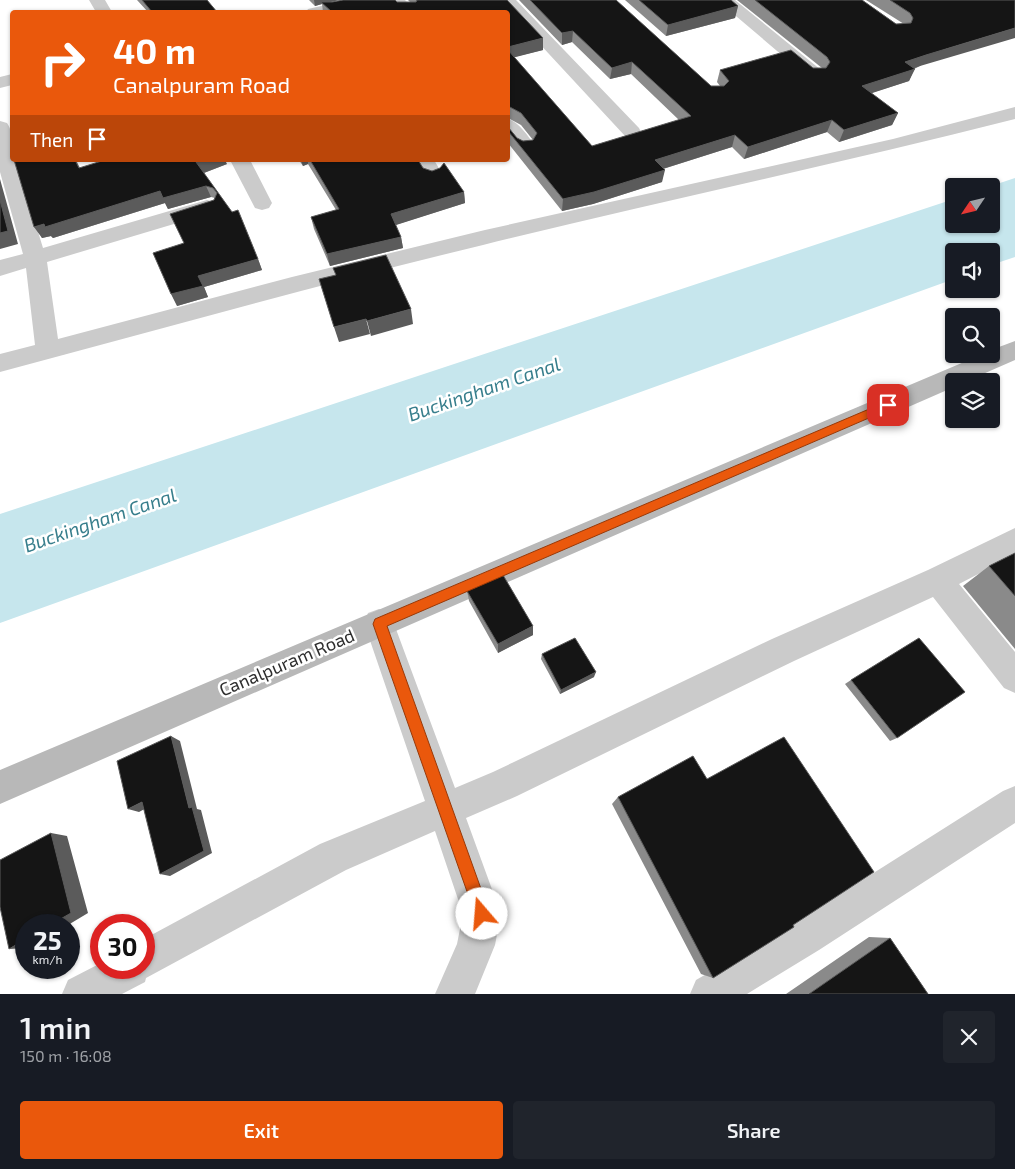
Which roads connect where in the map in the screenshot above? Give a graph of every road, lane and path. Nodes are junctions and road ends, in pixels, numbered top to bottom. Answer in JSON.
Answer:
{"nodes":[{"id":1,"x":369,"y":0,"type":"edge"},
{"id":2,"x":396,"y":0,"type":"edge"},
{"id":3,"x":507,"y":0,"type":"edge"},
{"id":4,"x":725,"y":0,"type":"edge"},
{"id":5,"x":326,"y":10,"type":"edge"},
{"id":6,"x":407,"y":10,"type":"edge"},
{"id":7,"x":815,"y":74,"type":"edge"},
{"id":8,"x":1015,"y":113,"type":"edge"},
{"id":9,"x":0,"y":126,"type":"edge"},
{"id":10,"x":510,"y":127,"type":"edge"},
{"id":11,"x":632,"y":132,"type":"edge"},
{"id":12,"x":525,"y":146,"type":"edge"},
{"id":13,"x":3,"y":160,"type":"edge"},
{"id":14,"x":241,"y":162,"type":"edge"},
{"id":15,"x":262,"y":203,"type":"dead end"},
{"id":16,"x":210,"y":206,"type":"edge"},
{"id":17,"x":10,"y":210,"type":"edge"},
{"id":18,"x":35,"y":258,"type":"junction"},
{"id":19,"x":0,"y":268,"type":"edge"},
{"id":20,"x":47,"y":349,"type":"junction"},
{"id":21,"x":1015,"y":350,"type":"edge"},
{"id":22,"x":0,"y":363,"type":"edge"},
{"id":23,"x":1015,"y":541,"type":"edge"},
{"id":24,"x":938,"y":580,"type":"junction"},
{"id":25,"x":379,"y":624,"type":"junction"},
{"id":26,"x":1015,"y":677,"type":"edge"},
{"id":27,"x":0,"y":787,"type":"edge"},
{"id":28,"x":1015,"y":803,"type":"edge"},
{"id":29,"x":445,"y":810,"type":"junction"},
{"id":30,"x":155,"y":954,"type":"edge"},
{"id":31,"x":110,"y":979,"type":"edge"},
{"id":32,"x":82,"y":994,"type":"edge"},
{"id":33,"x":455,"y":994,"type":"edge"},
{"id":34,"x":710,"y":994,"type":"edge"}],
"edges":[{"from":1,"to":5,"type":"street"},
{"from":2,"to":6,"type":"street"},
{"from":3,"to":11,"type":"street"},
{"from":4,"to":7,"type":"street"},
{"from":8,"to":20,"type":"street"},
{"from":9,"to":13,"type":"street"},
{"from":10,"to":12,"type":"street"},
{"from":13,"to":17,"type":"street"},
{"from":14,"to":15,"type":"street"},
{"from":16,"to":18,"type":"street"},
{"from":17,"to":18,"type":"street"},
{"from":18,"to":19,"type":"street"},
{"from":18,"to":20,"type":"street"},
{"from":20,"to":22,"type":"street"},
{"from":21,"to":25,"type":"street","name":"Canalpuram Road"},
{"from":23,"to":24,"type":"street"},
{"from":24,"to":26,"type":"street"},
{"from":24,"to":29,"type":"street"},
{"from":25,"to":27,"type":"street","name":"Canalpuram Road"},
{"from":25,"to":29,"type":"street"},
{"from":28,"to":34,"type":"street"},
{"from":29,"to":30,"type":"street"},
{"from":29,"to":33,"type":"street"},
{"from":31,"to":32,"type":"street"}]}
